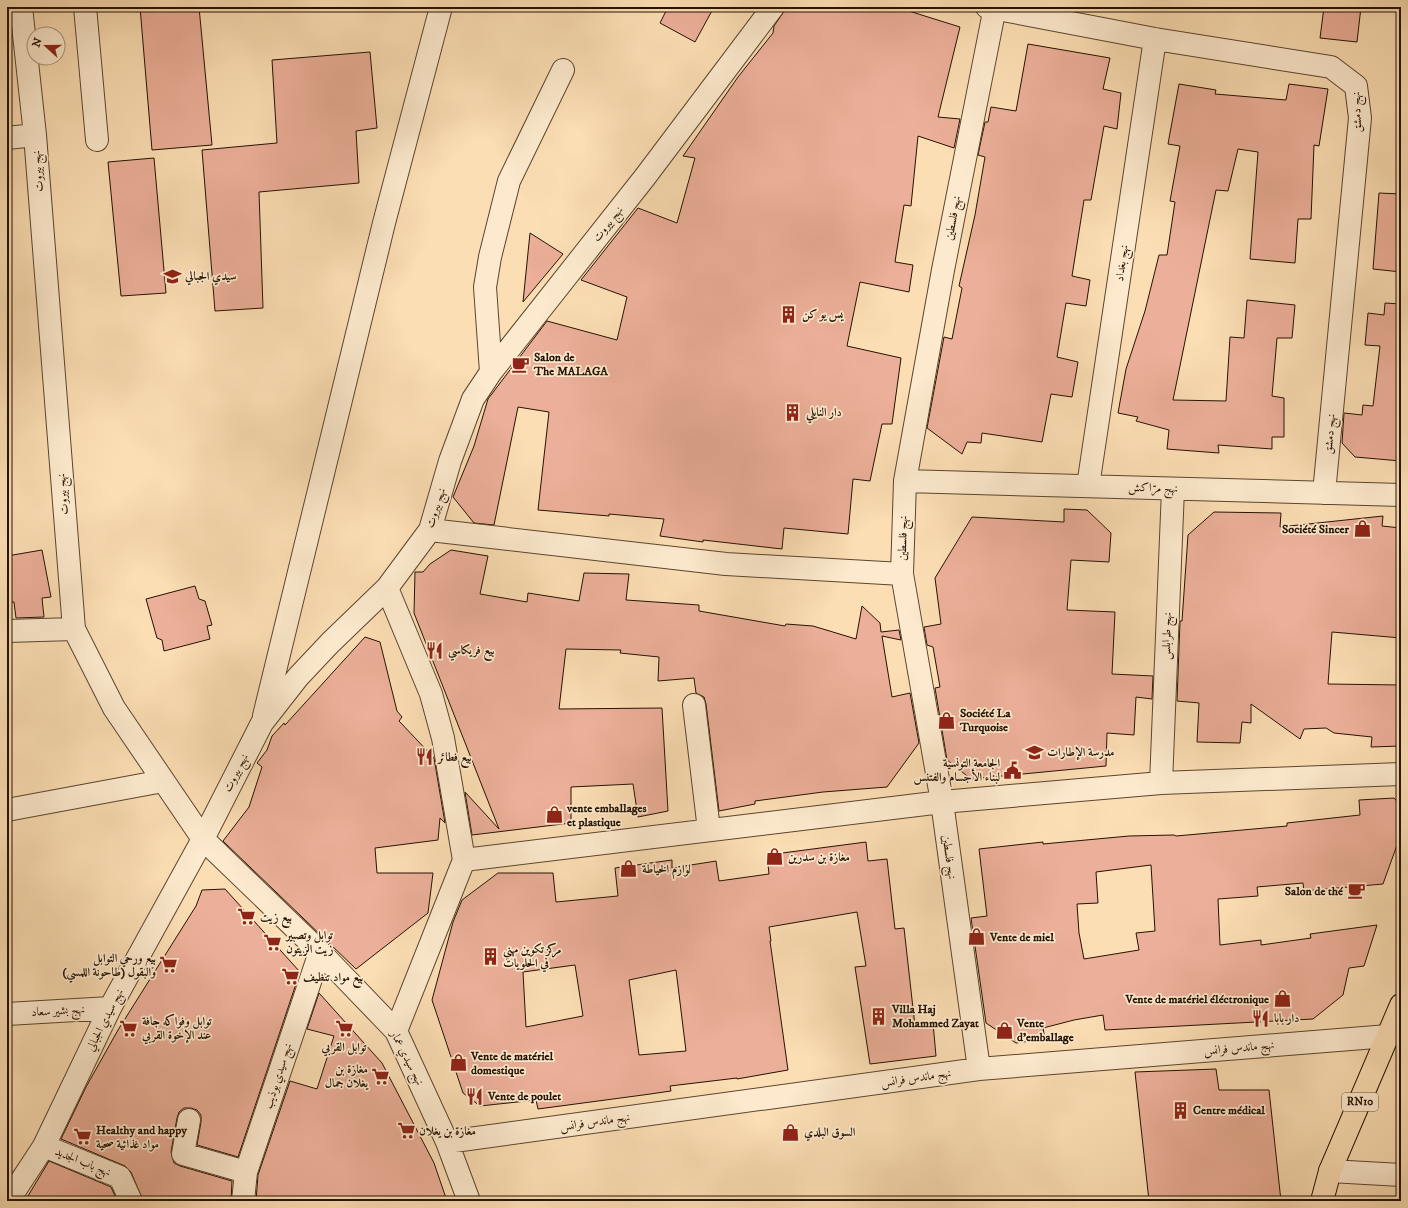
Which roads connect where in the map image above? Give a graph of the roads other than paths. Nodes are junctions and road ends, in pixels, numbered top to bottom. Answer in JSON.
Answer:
{"nodes":[{"id":1,"x":21,"y":7,"type":"edge"},
{"id":2,"x":85,"y":7,"type":"edge"},
{"id":3,"x":441,"y":7,"type":"edge"},
{"id":4,"x":773,"y":7,"type":"edge"},
{"id":5,"x":992,"y":7,"type":"edge"},
{"id":6,"x":1155,"y":39,"type":"junction"},
{"id":7,"x":563,"y":70,"type":"dead end"},
{"id":8,"x":35,"y":135,"type":"junction"},
{"id":9,"x":7,"y":138,"type":"edge"},
{"id":10,"x":97,"y":140,"type":"dead end"},
{"id":11,"x":491,"y":372,"type":"junction"},
{"id":12,"x":905,"y":481,"type":"junction"},
{"id":13,"x":1088,"y":486,"type":"junction"},
{"id":14,"x":1173,"y":488,"type":"junction"},
{"id":15,"x":1324,"y":493,"type":"junction"},
{"id":16,"x":1401,"y":495,"type":"edge"},
{"id":17,"x":430,"y":530,"type":"junction"},
{"id":18,"x":902,"y":574,"type":"junction"},
{"id":19,"x":387,"y":588,"type":"junction"},
{"id":20,"x":74,"y":629,"type":"junction"},
{"id":21,"x":7,"y":631,"type":"edge"},
{"id":22,"x":694,"y":706,"type":"dead end"},
{"id":23,"x":262,"y":722,"type":"junction"},
{"id":24,"x":1401,"y":774,"type":"edge"},
{"id":25,"x":163,"y":781,"type":"junction"},
{"id":26,"x":1161,"y":783,"type":"junction"},
{"id":27,"x":942,"y":802,"type":"junction"},
{"id":28,"x":7,"y":810,"type":"edge"},
{"id":29,"x":709,"y":830,"type":"junction"},
{"id":30,"x":203,"y":839,"type":"junction"},
{"id":31,"x":464,"y":860,"type":"junction"},
{"id":32,"x":320,"y":952,"type":"junction"},
{"id":33,"x":1401,"y":1005,"type":"edge"},
{"id":34,"x":110,"y":1008,"type":"junction"},
{"id":35,"x":7,"y":1014,"type":"edge"},
{"id":36,"x":396,"y":1031,"type":"junction"},
{"id":37,"x":1388,"y":1036,"type":"junction"},
{"id":38,"x":979,"y":1069,"type":"junction"},
{"id":39,"x":189,"y":1120,"type":"dead end"},
{"id":40,"x":447,"y":1142,"type":"junction"},
{"id":41,"x":44,"y":1146,"type":"junction"},
{"id":42,"x":1330,"y":1171,"type":"junction"},
{"id":43,"x":246,"y":1172,"type":"junction"},
{"id":44,"x":1401,"y":1175,"type":"edge"},
{"id":45,"x":8,"y":1201,"type":"edge"},
{"id":46,"x":132,"y":1201,"type":"edge"},
{"id":47,"x":244,"y":1201,"type":"edge"},
{"id":48,"x":470,"y":1201,"type":"edge"},
{"id":49,"x":1322,"y":1201,"type":"edge"}],
"edges":[{"from":1,"to":8,"type":"street","name":"نهج بيروت"},
{"from":2,"to":10,"type":"street"},
{"from":3,"to":23,"type":"street"},
{"from":4,"to":11,"type":"street","name":"نهج بيروت"},
{"from":5,"to":6,"type":"street","name":"نهج دمشق"},
{"from":5,"to":12,"type":"street","name":"نهج فلسطين"},
{"from":6,"to":13,"type":"street","name":"نهج بغداد"},
{"from":6,"to":15,"type":"street","name":"نهج دمشق"},
{"from":7,"to":11,"type":"street"},
{"from":8,"to":9,"type":"street"},
{"from":8,"to":20,"type":"street","name":"نهج بيروت"},
{"from":11,"to":17,"type":"street","name":"نهج بيروت"},
{"from":12,"to":13,"type":"street","name":"نهج مرّاكش"},
{"from":12,"to":18,"type":"street","name":"نهج فلسطين"},
{"from":13,"to":14,"type":"street","name":"نهج مرّاكش"},
{"from":14,"to":15,"type":"street","name":"نهج مرّاكش"},
{"from":14,"to":26,"type":"street","name":"نهج طرابلس"},
{"from":15,"to":16,"type":"street","name":"نهج مرّاكش"},
{"from":17,"to":18,"type":"street"},
{"from":17,"to":19,"type":"street","name":"نهج بيروت"},
{"from":18,"to":27,"type":"street","name":"نهج فلسطين"},
{"from":19,"to":23,"type":"street","name":"نهج بيروت"},
{"from":19,"to":31,"type":"street"},
{"from":20,"to":21,"type":"street"},
{"from":20,"to":25,"type":"street","name":"نهج بيروت"},
{"from":22,"to":29,"type":"street"},
{"from":23,"to":30,"type":"street","name":"نهج بيروت"},
{"from":24,"to":26,"type":"street"},
{"from":25,"to":28,"type":"street"},
{"from":25,"to":30,"type":"street","name":"نهج بيروت"},
{"from":26,"to":27,"type":"street"},
{"from":27,"to":29,"type":"street"},
{"from":27,"to":38,"type":"street","name":"نهج فلسطين"},
{"from":29,"to":31,"type":"street"},
{"from":30,"to":32,"type":"street","name":"نهج سيدي عمار"},
{"from":30,"to":34,"type":"street","name":"نهج سيدي الجبالي"},
{"from":31,"to":36,"type":"street"},
{"from":32,"to":36,"type":"street","name":"نهج سيدي عمار"},
{"from":32,"to":43,"type":"street","name":"نهج سيدي بوذيب"},
{"from":33,"to":37,"type":"main road","number":"RN10"},
{"from":34,"to":35,"type":"street","name":"نهج بشير سعاد"},
{"from":34,"to":41,"type":"street","name":"نهج سيدي الجبالي"},
{"from":36,"to":40,"type":"street","name":"نهج سيدي عمار"},
{"from":37,"to":38,"type":"street","name":"نهج ماندس فرانس"},
{"from":37,"to":42,"type":"main road","number":"RN10"},
{"from":38,"to":40,"type":"street","name":"نهج ماندس فرانس"},
{"from":39,"to":43,"type":"street"},
{"from":40,"to":48,"type":"street","name":"نهج سيدي عمار"},
{"from":41,"to":45,"type":"street","name":"نهج سيدي الجبالي"},
{"from":41,"to":46,"type":"street","name":"نهج باب الجديد"},
{"from":42,"to":44,"type":"street"},
{"from":42,"to":49,"type":"main road","number":"RN10"},
{"from":43,"to":47,"type":"street","name":"نهج سيدي بوذيب"}]}
